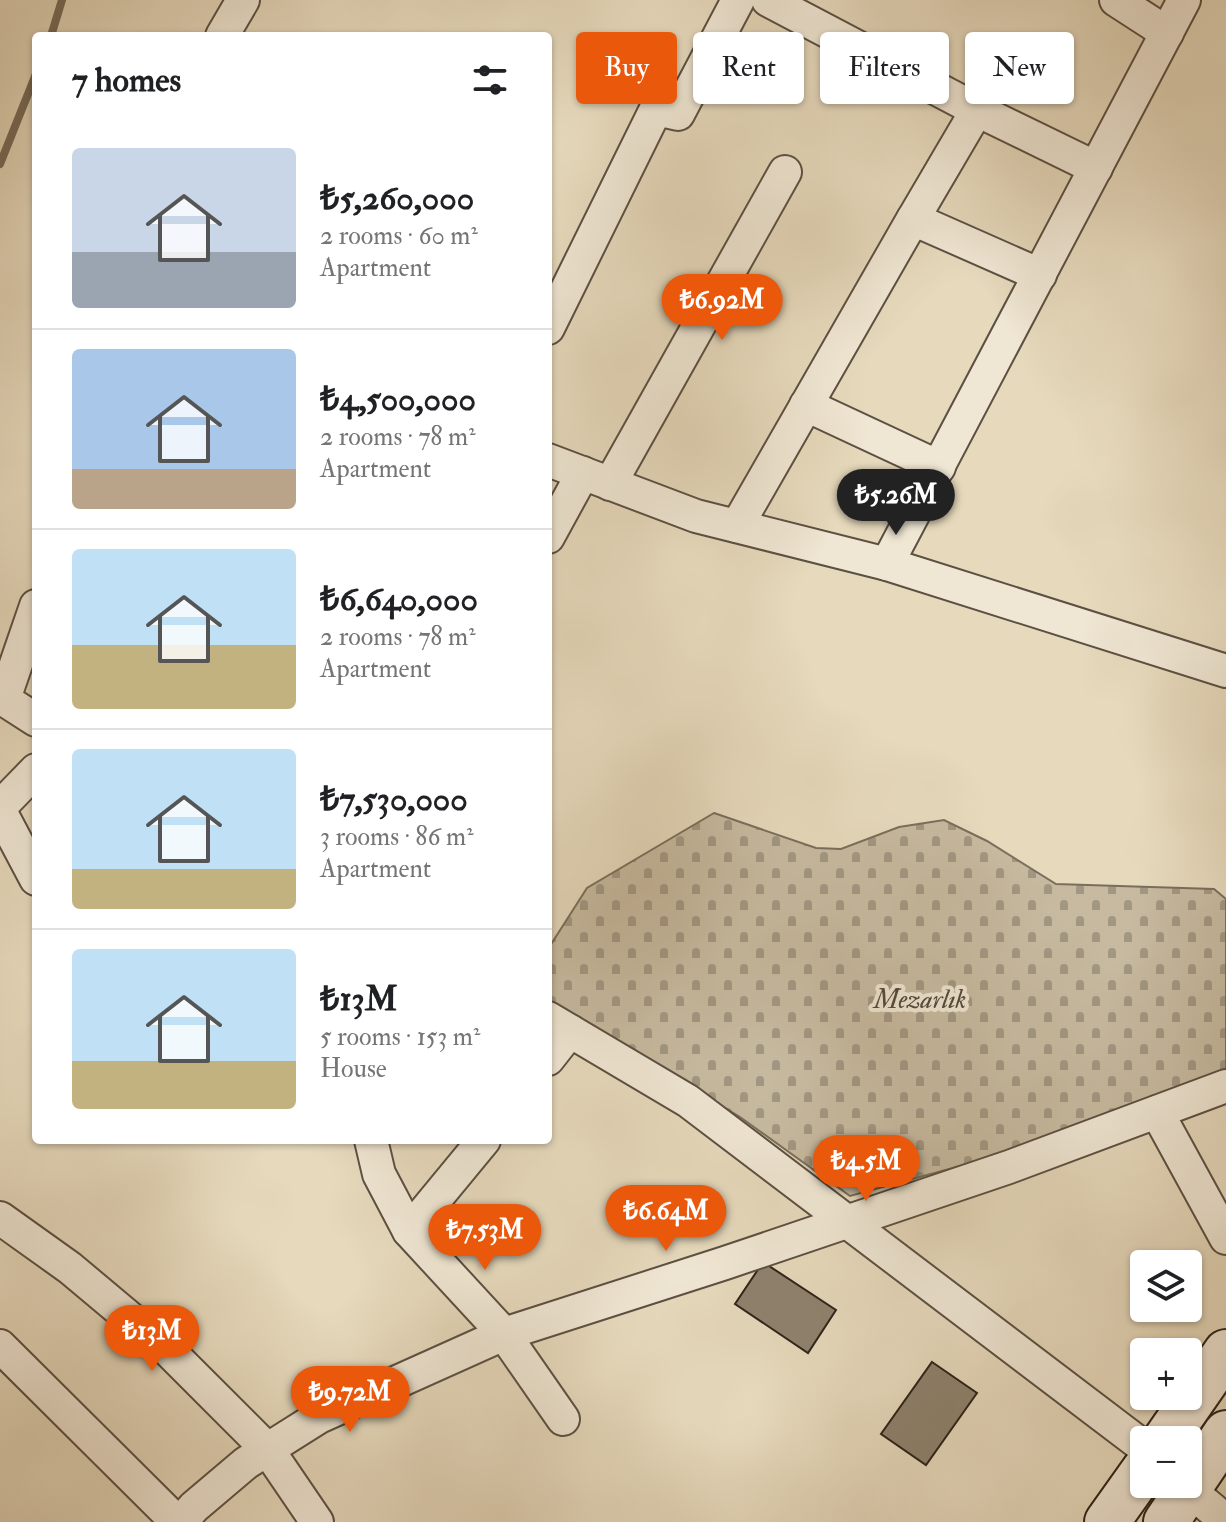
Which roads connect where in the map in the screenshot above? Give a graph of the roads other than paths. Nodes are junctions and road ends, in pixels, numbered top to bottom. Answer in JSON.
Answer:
{"nodes":[{"id":1,"x":243,"y":0,"type":"edge"},
{"id":2,"x":738,"y":0,"type":"edge"},
{"id":3,"x":769,"y":0,"type":"edge"},
{"id":4,"x":1116,"y":0,"type":"edge"},
{"id":5,"x":1184,"y":0,"type":"edge"},
{"id":6,"x":224,"y":32,"type":"edge"},
{"id":7,"x":1167,"y":33,"type":"junction"},
{"id":8,"x":977,"y":110,"type":"junction"},
{"id":9,"x":1096,"y":168,"type":"junction"},
{"id":10,"x":785,"y":172,"type":"dead end"},
{"id":11,"x":913,"y":219,"type":"junction"},
{"id":12,"x":1040,"y":275,"type":"junction"},
{"id":13,"x":552,"y":320,"type":"edge"},
{"id":14,"x":806,"y":405,"type":"junction"},
{"id":15,"x":552,"y":461,"type":"edge"},
{"id":16,"x":939,"y":467,"type":"junction"},
{"id":17,"x":597,"y":478,"type":"junction"},
{"id":18,"x":737,"y":526,"type":"junction"},
{"id":19,"x":552,"y":532,"type":"edge"},
{"id":20,"x":887,"y":564,"type":"junction"},
{"id":21,"x":32,"y":617,"type":"edge"},
{"id":22,"x":1226,"y":671,"type":"edge"},
{"id":23,"x":2,"y":698,"type":"edge"},
{"id":24,"x":32,"y":717,"type":"edge"},
{"id":25,"x":32,"y":774,"type":"edge"},
{"id":26,"x":0,"y":809,"type":"edge"},
{"id":27,"x":32,"y":871,"type":"edge"},
{"id":28,"x":559,"y":1025,"type":"edge"},
{"id":29,"x":552,"y":1047,"type":"edge"},
{"id":30,"x":1226,"y":1086,"type":"edge"},
{"id":31,"x":1157,"y":1112,"type":"junction"},
{"id":32,"x":372,"y":1144,"type":"edge"},
{"id":33,"x":481,"y":1144,"type":"edge"},
{"id":34,"x":0,"y":1218,"type":"edge"},
{"id":35,"x":845,"y":1223,"type":"junction"},
{"id":36,"x":409,"y":1231,"type":"junction"},
{"id":37,"x":1226,"y":1238,"type":"edge"},
{"id":38,"x":504,"y":1334,"type":"junction"},
{"id":39,"x":0,"y":1346,"type":"edge"},
{"id":40,"x":1226,"y":1352,"type":"edge"},
{"id":41,"x":563,"y":1419,"type":"dead end"},
{"id":42,"x":1175,"y":1426,"type":"edge"},
{"id":43,"x":1226,"y":1433,"type":"edge"},
{"id":44,"x":1130,"y":1437,"type":"edge"},
{"id":45,"x":268,"y":1450,"type":"junction"},
{"id":46,"x":1130,"y":1490,"type":"edge"},
{"id":47,"x":1179,"y":1499,"type":"edge"},
{"id":48,"x":1226,"y":1521,"type":"edge"},
{"id":49,"x":179,"y":1522,"type":"edge"},
{"id":50,"x":317,"y":1522,"type":"edge"},
{"id":51,"x":1107,"y":1522,"type":"edge"}],
"edges":[{"from":1,"to":6,"type":"street"},
{"from":2,"to":13,"type":"street"},
{"from":3,"to":8,"type":"street"},
{"from":4,"to":7,"type":"street"},
{"from":5,"to":7,"type":"street"},
{"from":7,"to":9,"type":"street"},
{"from":8,"to":9,"type":"street"},
{"from":8,"to":11,"type":"street"},
{"from":9,"to":12,"type":"street"},
{"from":10,"to":17,"type":"street"},
{"from":11,"to":12,"type":"street"},
{"from":11,"to":14,"type":"street"},
{"from":12,"to":16,"type":"street"},
{"from":14,"to":16,"type":"street"},
{"from":14,"to":18,"type":"street"},
{"from":15,"to":17,"type":"street"},
{"from":16,"to":20,"type":"street"},
{"from":17,"to":18,"type":"street"},
{"from":17,"to":19,"type":"street"},
{"from":18,"to":20,"type":"street"},
{"from":20,"to":22,"type":"street"},
{"from":21,"to":23,"type":"street"},
{"from":23,"to":24,"type":"street"},
{"from":25,"to":26,"type":"street"},
{"from":26,"to":27,"type":"street"},
{"from":28,"to":29,"type":"street"},
{"from":28,"to":35,"type":"street"},
{"from":30,"to":31,"type":"street"},
{"from":31,"to":35,"type":"street"},
{"from":31,"to":37,"type":"street"},
{"from":32,"to":36,"type":"street"},
{"from":33,"to":36,"type":"street"},
{"from":34,"to":45,"type":"street"},
{"from":35,"to":38,"type":"street"},
{"from":35,"to":44,"type":"street"},
{"from":36,"to":38,"type":"street"},
{"from":38,"to":41,"type":"street"},
{"from":38,"to":45,"type":"street"},
{"from":39,"to":49,"type":"street"},
{"from":40,"to":42,"type":"street"},
{"from":43,"to":47,"type":"street"},
{"from":45,"to":49,"type":"street"},
{"from":45,"to":50,"type":"street"},
{"from":46,"to":51,"type":"street"},
{"from":47,"to":48,"type":"street"}]}
